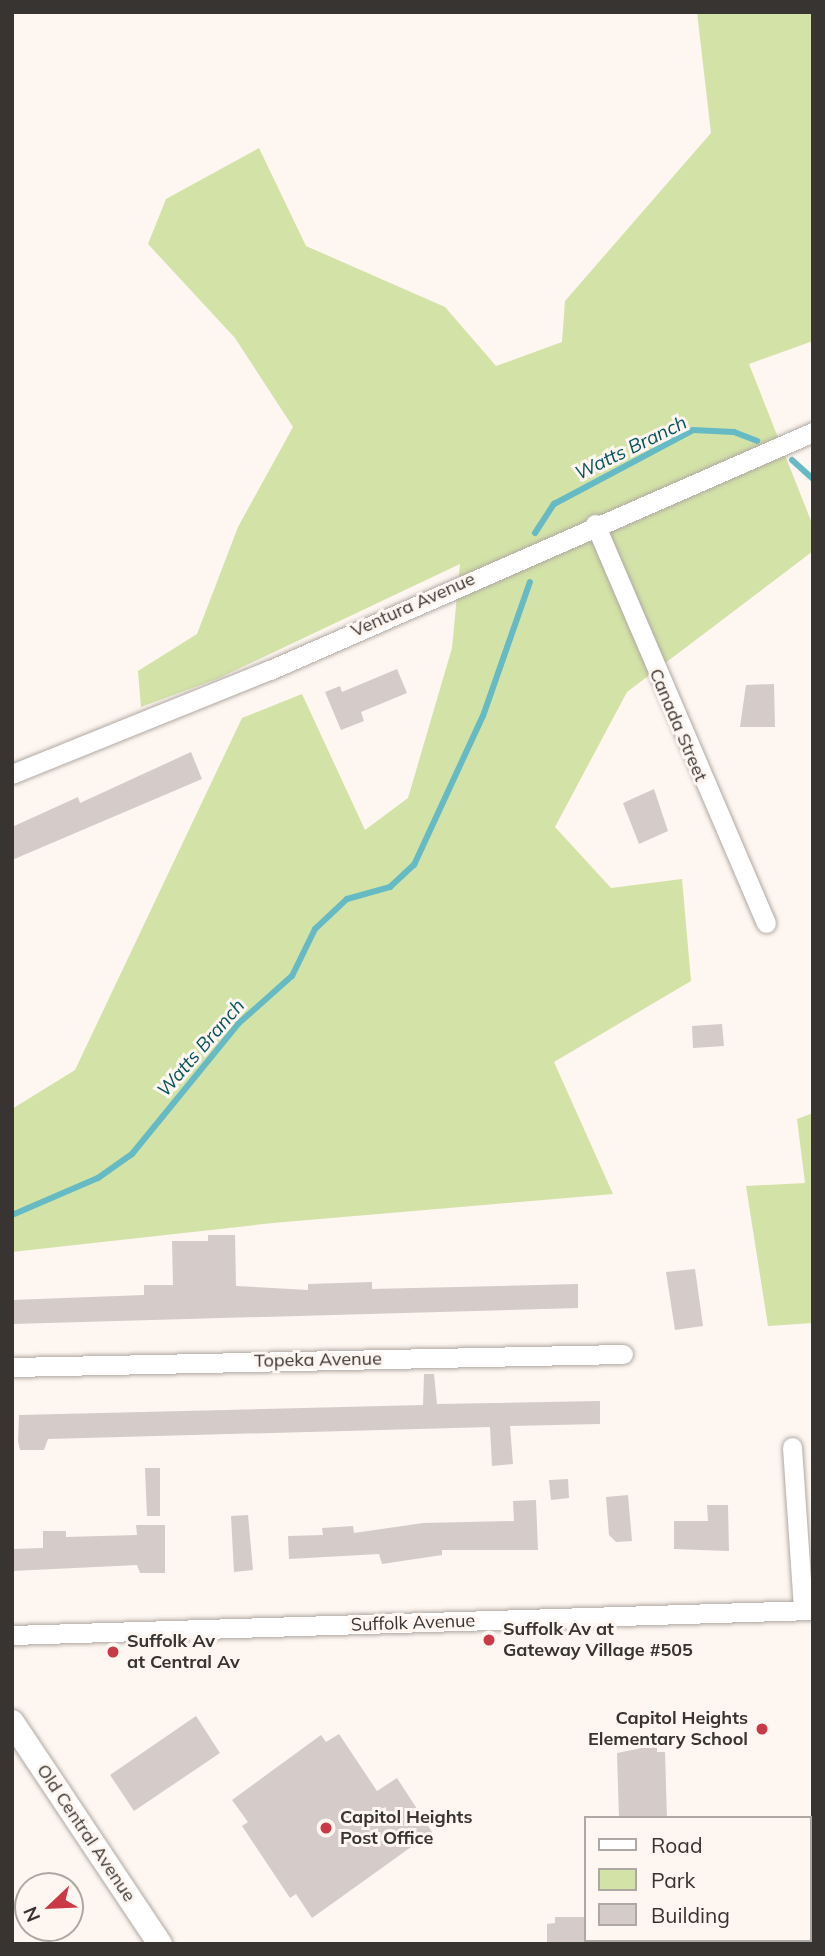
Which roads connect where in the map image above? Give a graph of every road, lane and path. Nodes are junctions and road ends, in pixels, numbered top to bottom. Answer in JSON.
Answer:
{"nodes":[{"id":1,"x":813,"y":432,"type":"edge"},
{"id":2,"x":595,"y":524,"type":"junction"},
{"id":3,"x":12,"y":774,"type":"edge"},
{"id":4,"x":766,"y":923,"type":"dead end"},
{"id":5,"x":623,"y":1354,"type":"dead end"},
{"id":6,"x":12,"y":1367,"type":"edge"},
{"id":7,"x":792,"y":1447,"type":"dead end"},
{"id":8,"x":808,"y":1610,"type":"edge"},
{"id":9,"x":12,"y":1636,"type":"edge"},
{"id":10,"x":12,"y":1722,"type":"edge"},
{"id":11,"x":160,"y":1944,"type":"edge"}],
"edges":[{"from":1,"to":2,"type":"street","name":"Ventura Avenue"},
{"from":2,"to":3,"type":"street","name":"Ventura Avenue"},
{"from":2,"to":4,"type":"street","name":"Canada Street"},
{"from":5,"to":6,"type":"street","name":"Topeka Avenue"},
{"from":7,"to":8,"type":"street"},
{"from":8,"to":9,"type":"street","name":"Suffolk Avenue"},
{"from":10,"to":11,"type":"main road","name":"Old Central Avenue"}]}
